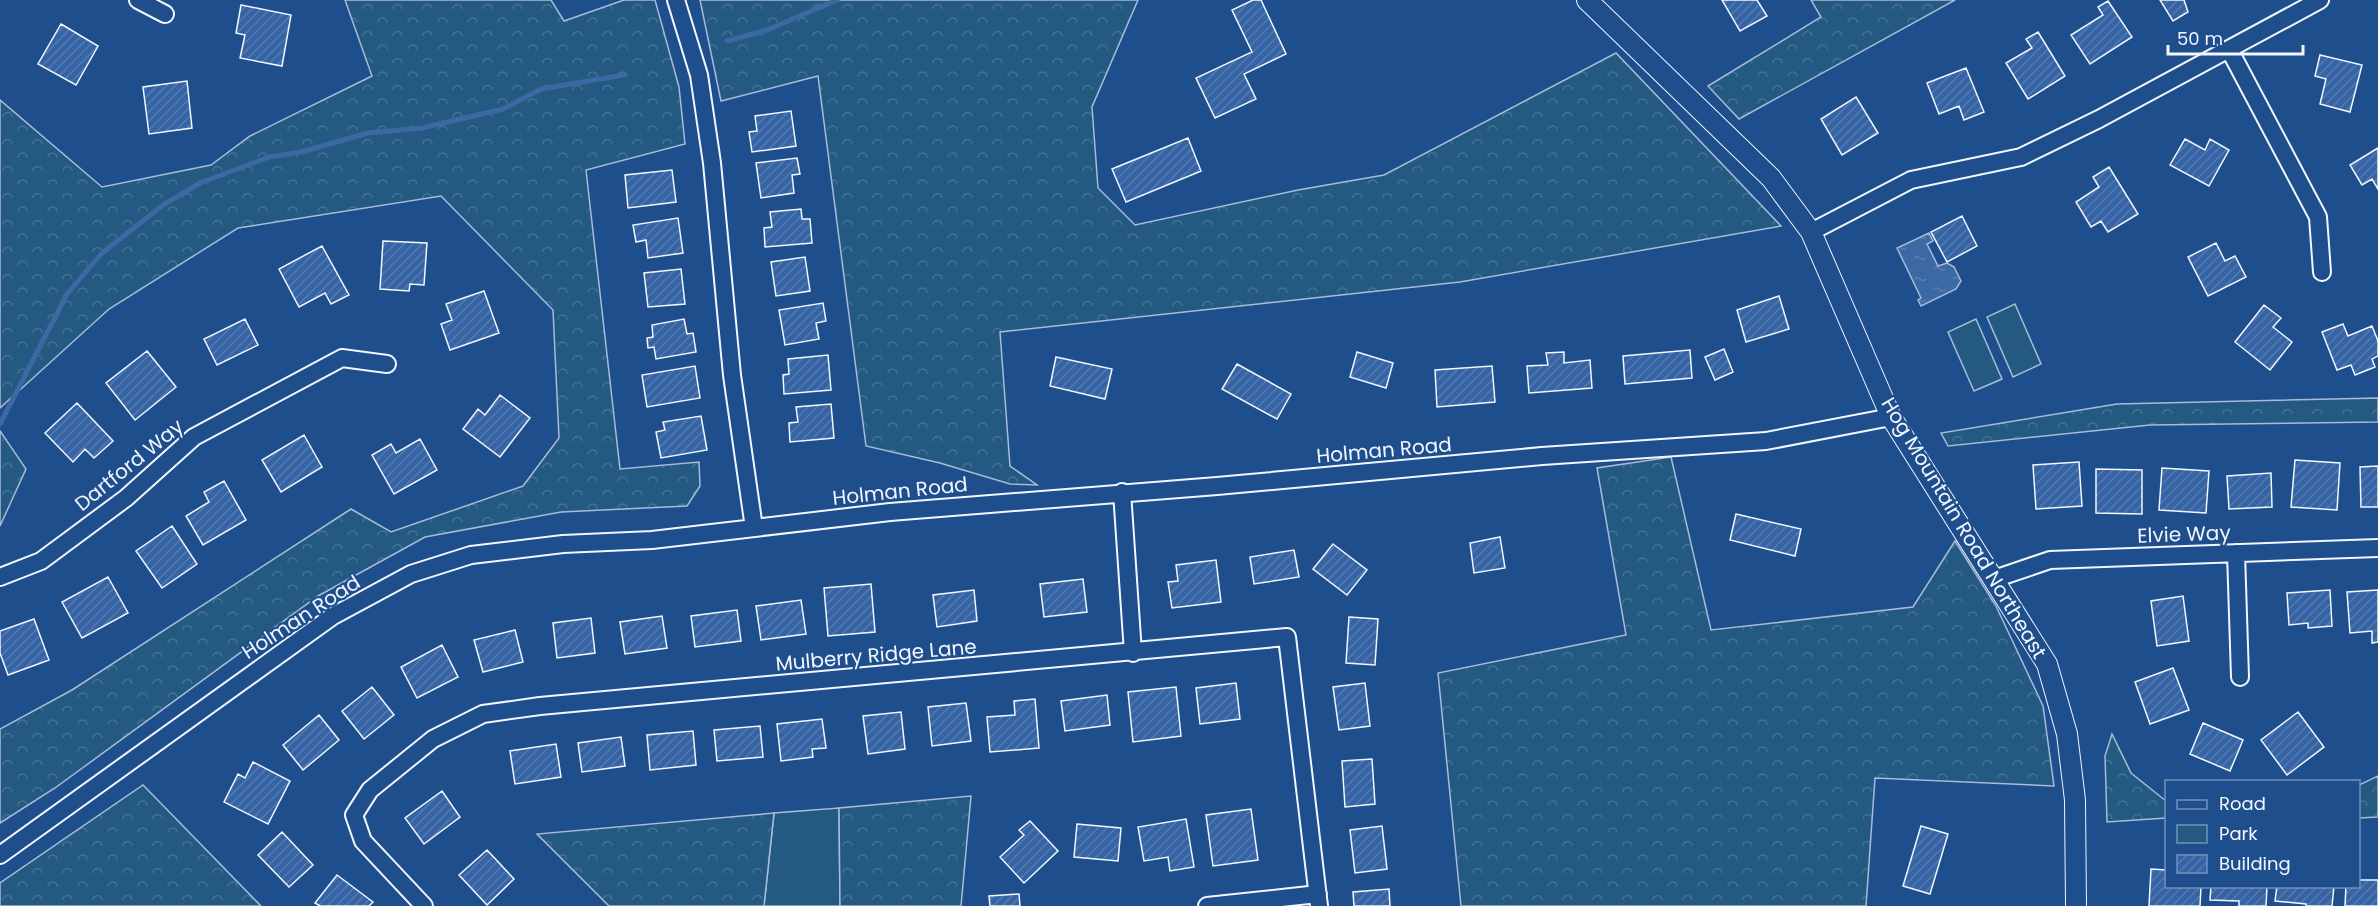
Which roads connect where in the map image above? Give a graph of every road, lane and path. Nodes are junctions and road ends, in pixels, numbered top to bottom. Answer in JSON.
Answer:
{"nodes":[{"id":1,"x":138,"y":0,"type":"edge"},
{"id":2,"x":676,"y":0,"type":"edge"},
{"id":3,"x":1587,"y":0,"type":"edge"},
{"id":4,"x":2320,"y":0,"type":"edge"},
{"id":5,"x":165,"y":14,"type":"dead end"},
{"id":6,"x":2229,"y":49,"type":"junction"},
{"id":7,"x":1811,"y":232,"type":"junction"},
{"id":8,"x":2322,"y":272,"type":"dead end"},
{"id":9,"x":387,"y":364,"type":"dead end"},
{"id":10,"x":1892,"y":417,"type":"junction"},
{"id":11,"x":1122,"y":492,"type":"junction"},
{"id":12,"x":754,"y":528,"type":"junction"},
{"id":13,"x":2378,"y":548,"type":"edge"},
{"id":14,"x":2236,"y":553,"type":"junction"},
{"id":15,"x":0,"y":577,"type":"edge"},
{"id":16,"x":1994,"y":579,"type":"junction"},
{"id":17,"x":1133,"y":653,"type":"junction"},
{"id":18,"x":2240,"y":677,"type":"dead end"},
{"id":19,"x":0,"y":855,"type":"edge"},
{"id":20,"x":1318,"y":900,"type":"edge"},
{"id":21,"x":424,"y":906,"type":"edge"},
{"id":22,"x":1207,"y":906,"type":"edge"},
{"id":23,"x":2076,"y":906,"type":"edge"}],
"edges":[{"from":1,"to":5,"type":"street"},
{"from":2,"to":12,"type":"street"},
{"from":3,"to":7,"type":"street","name":"Hog Mountain Road Northeast"},
{"from":4,"to":6,"type":"street"},
{"from":6,"to":7,"type":"street"},
{"from":6,"to":8,"type":"street"},
{"from":7,"to":10,"type":"street","name":"Hog Mountain Road Northeast"},
{"from":9,"to":15,"type":"street","name":"Dartford Way"},
{"from":10,"to":11,"type":"street","name":"Holman Road"},
{"from":10,"to":16,"type":"street","name":"Hog Mountain Road Northeast"},
{"from":11,"to":12,"type":"street","name":"Holman Road"},
{"from":11,"to":17,"type":"street"},
{"from":12,"to":19,"type":"street","name":"Holman Road"},
{"from":13,"to":14,"type":"street","name":"Elvie Way"},
{"from":14,"to":16,"type":"street","name":"Elvie Way"},
{"from":14,"to":18,"type":"street"},
{"from":16,"to":23,"type":"street","name":"Hog Mountain Road Northeast"},
{"from":17,"to":20,"type":"street","name":"Mulberry Ridge Lane"},
{"from":17,"to":21,"type":"street","name":"Mulberry Ridge Lane"},
{"from":20,"to":22,"type":"street"}]}
